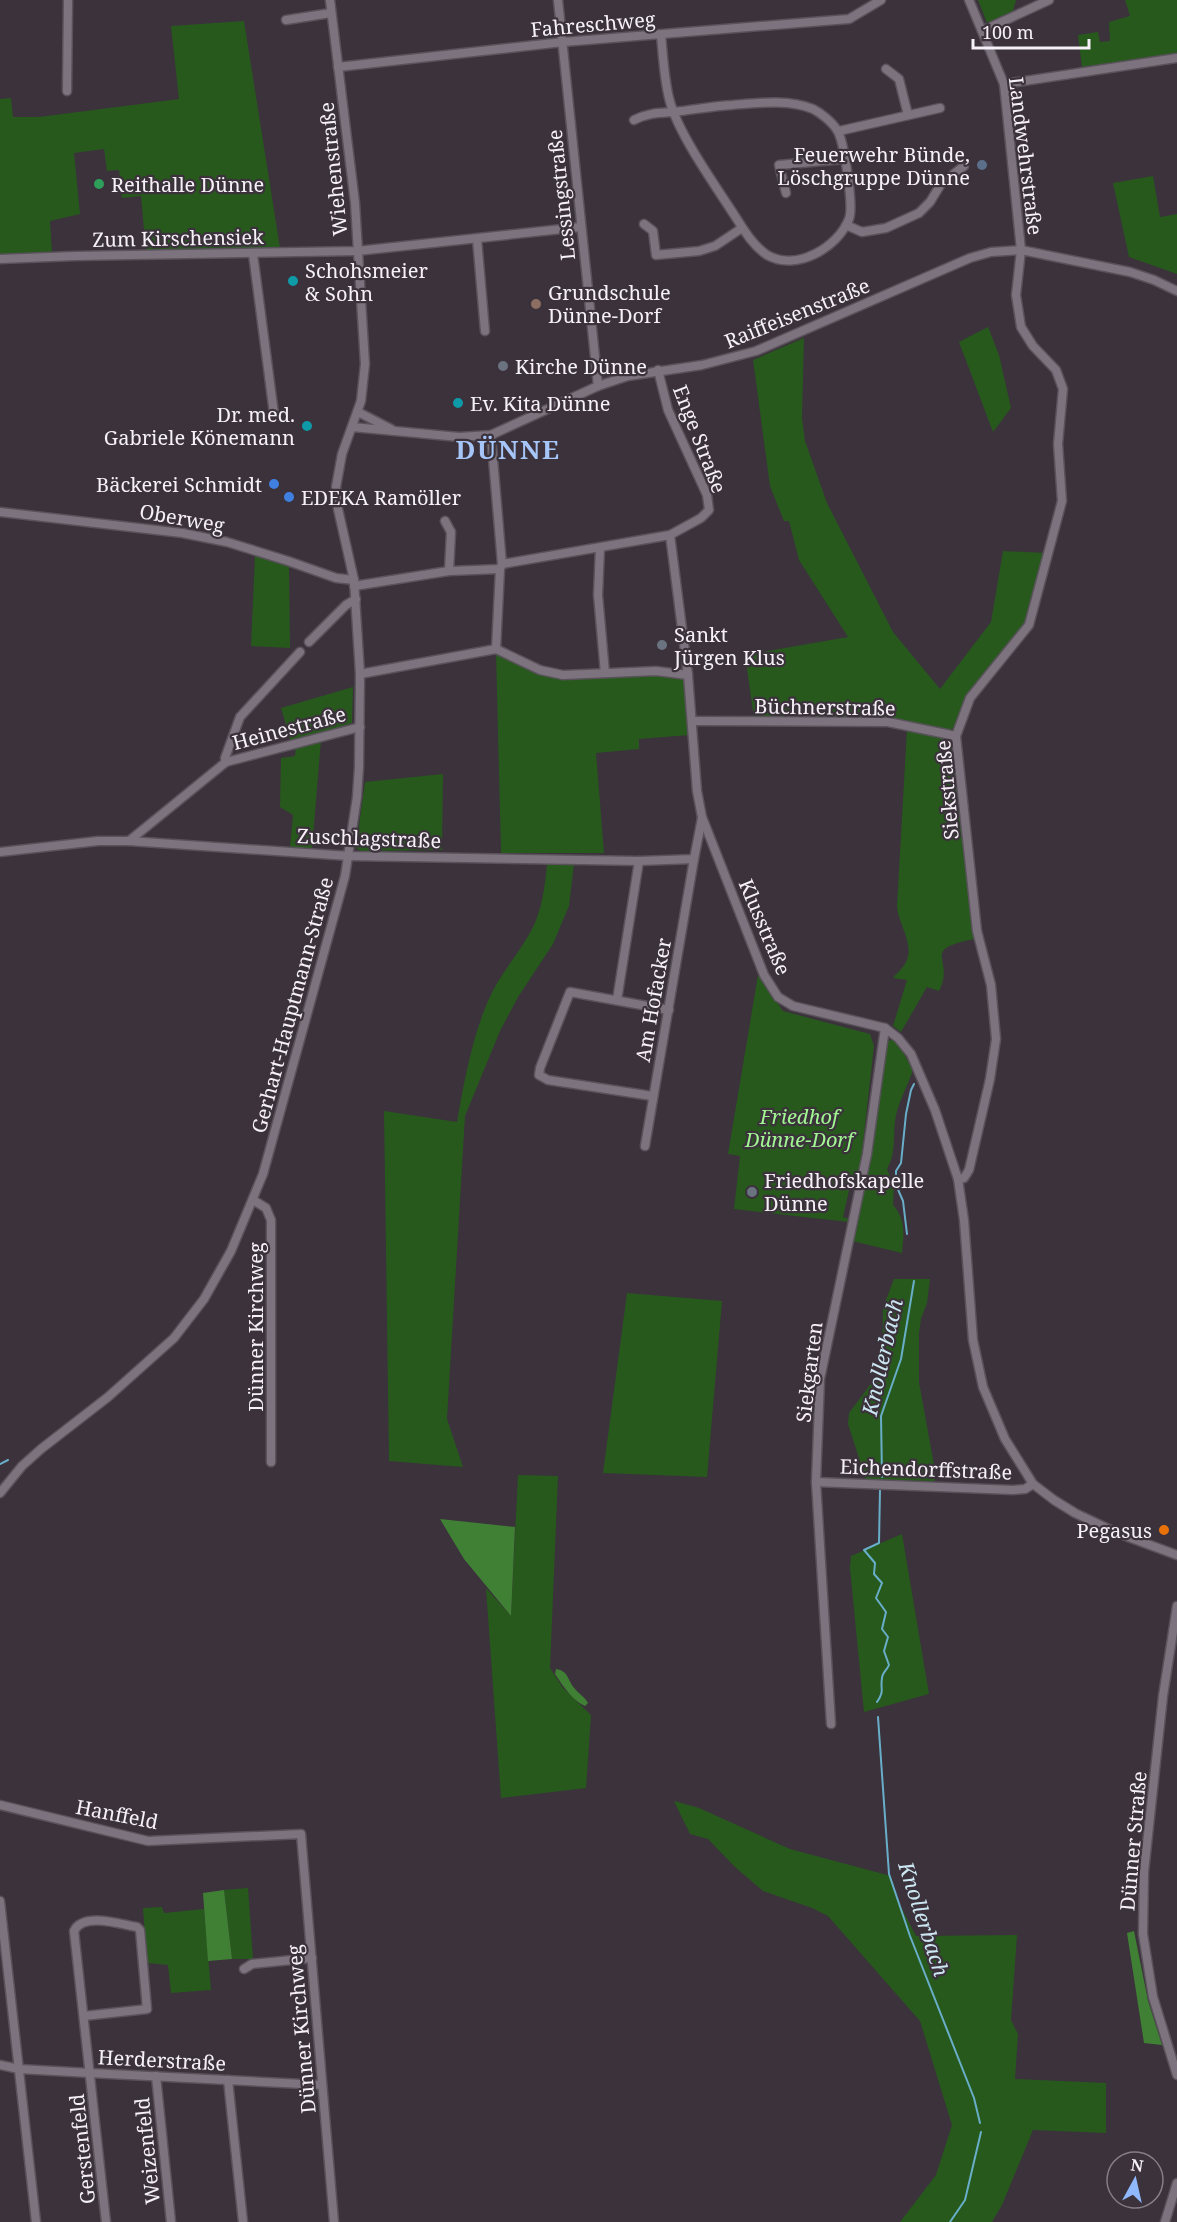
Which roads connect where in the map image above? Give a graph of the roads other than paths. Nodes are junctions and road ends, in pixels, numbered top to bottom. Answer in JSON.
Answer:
{"nodes":[{"id":1,"x":68,"y":0,"type":"edge"},
{"id":2,"x":330,"y":0,"type":"edge"},
{"id":3,"x":558,"y":0,"type":"edge"},
{"id":4,"x":881,"y":0,"type":"edge"},
{"id":5,"x":969,"y":0,"type":"edge"},
{"id":6,"x":1048,"y":0,"type":"edge"},
{"id":7,"x":332,"y":13,"type":"junction"},
{"id":8,"x":286,"y":20,"type":"dead end"},
{"id":9,"x":982,"y":31,"type":"junction"},
{"id":10,"x":661,"y":35,"type":"junction"},
{"id":11,"x":563,"y":42,"type":"junction"},
{"id":12,"x":1177,"y":58,"type":"edge"},
{"id":13,"x":338,"y":67,"type":"junction"},
{"id":14,"x":886,"y":69,"type":"dead end"},
{"id":15,"x":1004,"y":84,"type":"junction"},
{"id":16,"x":67,"y":91,"type":"dead end"},
{"id":17,"x":940,"y":108,"type":"dead end"},
{"id":18,"x":674,"y":112,"type":"junction"},
{"id":19,"x":908,"y":116,"type":"junction"},
{"id":20,"x":633,"y":120,"type":"dead end"},
{"id":21,"x":838,"y":131,"type":"junction"},
{"id":22,"x":844,"y":159,"type":"junction"},
{"id":23,"x":964,"y":166,"type":"dead end"},
{"id":24,"x":786,"y":193,"type":"dead end"},
{"id":25,"x":644,"y":224,"type":"dead end"},
{"id":26,"x":846,"y":225,"type":"junction"},
{"id":27,"x":581,"y":227,"type":"junction"},
{"id":28,"x":742,"y":228,"type":"junction"},
{"id":29,"x":477,"y":239,"type":"junction"},
{"id":30,"x":1021,"y":250,"type":"junction"},
{"id":31,"x":357,"y":251,"type":"junction"},
{"id":32,"x":253,"y":254,"type":"junction"},
{"id":33,"x":0,"y":259,"type":"edge"},
{"id":34,"x":1177,"y":291,"type":"edge"},
{"id":35,"x":485,"y":331,"type":"dead end"},
{"id":36,"x":658,"y":370,"type":"junction"},
{"id":37,"x":598,"y":386,"type":"junction"},
{"id":38,"x":358,"y":412,"type":"junction"},
{"id":39,"x":274,"y":414,"type":"dead end"},
{"id":40,"x":352,"y":428,"type":"junction"},
{"id":41,"x":394,"y":430,"type":"junction"},
{"id":42,"x":490,"y":435,"type":"junction"},
{"id":43,"x":0,"y":512,"type":"edge"},
{"id":44,"x":445,"y":521,"type":"dead end"},
{"id":45,"x":670,"y":535,"type":"junction"},
{"id":46,"x":600,"y":548,"type":"junction"},
{"id":47,"x":501,"y":566,"type":"junction"},
{"id":48,"x":449,"y":571,"type":"junction"},
{"id":49,"x":354,"y":583,"type":"junction"},
{"id":50,"x":356,"y":599,"type":"junction"},
{"id":51,"x":309,"y":642,"type":"dead end"},
{"id":52,"x":496,"y":649,"type":"junction"},
{"id":53,"x":300,"y":652,"type":"dead end"},
{"id":54,"x":605,"y":673,"type":"junction"},
{"id":55,"x":360,"y":674,"type":"junction"},
{"id":56,"x":688,"y":675,"type":"junction"},
{"id":57,"x":692,"y":721,"type":"junction"},
{"id":58,"x":360,"y":727,"type":"junction"},
{"id":59,"x":956,"y":736,"type":"junction"},
{"id":60,"x":226,"y":762,"type":"junction"},
{"id":61,"x":702,"y":817,"type":"junction"},
{"id":62,"x":129,"y":841,"type":"junction"},
{"id":63,"x":0,"y":852,"type":"edge"},
{"id":64,"x":349,"y":856,"type":"junction"},
{"id":65,"x":694,"y":859,"type":"junction"},
{"id":66,"x":639,"y":861,"type":"junction"},
{"id":67,"x":617,"y":1000,"type":"junction"},
{"id":68,"x":669,"y":1010,"type":"junction"},
{"id":69,"x":885,"y":1028,"type":"junction"},
{"id":70,"x":652,"y":1096,"type":"junction"},
{"id":71,"x":645,"y":1146,"type":"dead end"},
{"id":72,"x":958,"y":1179,"type":"junction"},
{"id":73,"x":253,"y":1200,"type":"junction"},
{"id":74,"x":271,"y":1462,"type":"dead end"},
{"id":75,"x":816,"y":1482,"type":"junction"},
{"id":76,"x":1033,"y":1484,"type":"junction"},
{"id":77,"x":0,"y":1493,"type":"edge"},
{"id":78,"x":1177,"y":1555,"type":"edge"},
{"id":79,"x":1177,"y":1606,"type":"edge"},
{"id":80,"x":831,"y":1724,"type":"dead end"},
{"id":81,"x":0,"y":1805,"type":"edge"},
{"id":82,"x":301,"y":1834,"type":"joint"},
{"id":83,"x":0,"y":1901,"type":"edge"},
{"id":84,"x":2,"y":1937,"type":"edge"},
{"id":85,"x":312,"y":1958,"type":"junction"},
{"id":86,"x":244,"y":1969,"type":"dead end"},
{"id":87,"x":84,"y":2016,"type":"junction"},
{"id":88,"x":0,"y":2065,"type":"edge"},
{"id":89,"x":19,"y":2069,"type":"junction"},
{"id":90,"x":90,"y":2073,"type":"junction"},
{"id":91,"x":1177,"y":2075,"type":"edge"},
{"id":92,"x":156,"y":2076,"type":"junction"},
{"id":93,"x":228,"y":2080,"type":"junction"},
{"id":94,"x":322,"y":2085,"type":"junction"},
{"id":95,"x":1177,"y":2183,"type":"edge"},
{"id":96,"x":36,"y":2222,"type":"edge"},
{"id":97,"x":106,"y":2222,"type":"edge"},
{"id":98,"x":171,"y":2222,"type":"edge"},
{"id":99,"x":243,"y":2222,"type":"edge"},
{"id":100,"x":334,"y":2222,"type":"edge"},
{"id":101,"x":1165,"y":2222,"type":"edge"}],
"edges":[{"from":1,"to":16,"type":"street"},
{"from":2,"to":7,"type":"street","name":"Wiehenstraße"},
{"from":3,"to":11,"type":"street","name":"Lessingstraße"},
{"from":4,"to":10,"type":"street","name":"Fahreschweg"},
{"from":5,"to":9,"type":"street","name":"Landwehrstraße"},
{"from":6,"to":9,"type":"street"},
{"from":7,"to":8,"type":"street"},
{"from":7,"to":13,"type":"street","name":"Wiehenstraße"},
{"from":9,"to":15,"type":"street","name":"Landwehrstraße"},
{"from":10,"to":11,"type":"street","name":"Fahreschweg"},
{"from":10,"to":18,"type":"street"},
{"from":11,"to":13,"type":"street","name":"Fahreschweg"},
{"from":11,"to":27,"type":"street","name":"Lessingstraße"},
{"from":12,"to":15,"type":"street"},
{"from":13,"to":31,"type":"street","name":"Wiehenstraße"},
{"from":14,"to":19,"type":"street"},
{"from":15,"to":30,"type":"street","name":"Landwehrstraße"},
{"from":17,"to":19,"type":"street"},
{"from":18,"to":20,"type":"street"},
{"from":18,"to":21,"type":"street"},
{"from":18,"to":28,"type":"street"},
{"from":19,"to":21,"type":"street"},
{"from":21,"to":22,"type":"street"},
{"from":22,"to":24,"type":"street"},
{"from":22,"to":26,"type":"street"},
{"from":23,"to":26,"type":"street"},
{"from":25,"to":28,"type":"street"},
{"from":26,"to":28,"type":"street"},
{"from":27,"to":29,"type":"street","name":"Zum Kirschensiek"},
{"from":27,"to":37,"type":"street","name":"Lessingstraße"},
{"from":29,"to":31,"type":"street","name":"Zum Kirschensiek"},
{"from":29,"to":35,"type":"street"},
{"from":30,"to":34,"type":"street","name":"Raiffeisenstraße"},
{"from":30,"to":36,"type":"street","name":"Raiffeisenstraße"},
{"from":30,"to":59,"type":"street","name":"Siekstraße"},
{"from":31,"to":32,"type":"street","name":"Zum Kirschensiek"},
{"from":31,"to":38,"type":"street","name":"Wiehenstraße"},
{"from":32,"to":33,"type":"street","name":"Zum Kirschensiek"},
{"from":32,"to":39,"type":"street"},
{"from":36,"to":37,"type":"street","name":"Raiffeisenstraße"},
{"from":36,"to":45,"type":"street","name":"Enge Straße"},
{"from":37,"to":42,"type":"street","name":"Raiffeisenstraße"},
{"from":38,"to":40,"type":"street","name":"Wiehenstraße"},
{"from":38,"to":41,"type":"street","name":"Raiffeisenstraße"},
{"from":40,"to":41,"type":"street","name":"Raiffeisenstraße"},
{"from":40,"to":49,"type":"street","name":"Gerhart-Hauptmann-Straße"},
{"from":41,"to":42,"type":"street","name":"Raiffeisenstraße"},
{"from":42,"to":47,"type":"street"},
{"from":43,"to":49,"type":"street","name":"Oberweg"},
{"from":44,"to":48,"type":"street"},
{"from":45,"to":46,"type":"street"},
{"from":45,"to":56,"type":"street","name":"Klusstraße"},
{"from":46,"to":47,"type":"street"},
{"from":46,"to":54,"type":"street"},
{"from":47,"to":48,"type":"street"},
{"from":47,"to":52,"type":"street"},
{"from":48,"to":49,"type":"street"},
{"from":49,"to":50,"type":"street","name":"Gerhart-Hauptmann-Straße"},
{"from":50,"to":51,"type":"street"},
{"from":50,"to":55,"type":"street","name":"Gerhart-Hauptmann-Straße"},
{"from":52,"to":54,"type":"street"},
{"from":52,"to":55,"type":"street"},
{"from":53,"to":60,"type":"street","name":"Heinestraße"},
{"from":54,"to":56,"type":"street"},
{"from":55,"to":58,"type":"street","name":"Gerhart-Hauptmann-Straße"},
{"from":56,"to":57,"type":"street","name":"Klusstraße"},
{"from":57,"to":59,"type":"street","name":"Büchnerstraße"},
{"from":57,"to":61,"type":"street","name":"Klusstraße"},
{"from":58,"to":60,"type":"street","name":"Heinestraße"},
{"from":58,"to":64,"type":"street","name":"Gerhart-Hauptmann-Straße"},
{"from":59,"to":72,"type":"street","name":"Siekstraße"},
{"from":60,"to":62,"type":"street","name":"Heinestraße"},
{"from":61,"to":65,"type":"street"},
{"from":61,"to":69,"type":"street","name":"Klusstraße"},
{"from":62,"to":63,"type":"street","name":"Zuschlagstraße"},
{"from":62,"to":64,"type":"street","name":"Zuschlagstraße"},
{"from":64,"to":66,"type":"street","name":"Zuschlagstraße"},
{"from":64,"to":73,"type":"street","name":"Gerhart-Hauptmann-Straße"},
{"from":65,"to":66,"type":"street","name":"Zuschlagstraße"},
{"from":65,"to":68,"type":"street","name":"Am Hofacker"},
{"from":66,"to":67,"type":"street"},
{"from":67,"to":68,"type":"street"},
{"from":67,"to":70,"type":"street"},
{"from":68,"to":70,"type":"street","name":"Am Hofacker"},
{"from":69,"to":72,"type":"street","name":"Klusstraße"},
{"from":69,"to":75,"type":"street","name":"Siekgarten"},
{"from":70,"to":71,"type":"street","name":"Am Hofacker"},
{"from":72,"to":76,"type":"street","name":"Klusstraße"},
{"from":73,"to":74,"type":"street","name":"Dünner Kirchweg"},
{"from":73,"to":77,"type":"street","name":"Gerhart-Hauptmann-Straße"},
{"from":75,"to":76,"type":"street","name":"Eichendorffstraße"},
{"from":75,"to":80,"type":"street","name":"Siekgarten"},
{"from":76,"to":78,"type":"street","name":"Klusstraße"},
{"from":79,"to":91,"type":"street","name":"Dünner Straße"},
{"from":81,"to":82,"type":"street","name":"Hanffeld"},
{"from":82,"to":85,"type":"street","name":"Dünner Kirchweg"},
{"from":83,"to":84,"type":"street"},
{"from":84,"to":89,"type":"street"},
{"from":85,"to":86,"type":"street"},
{"from":85,"to":94,"type":"street","name":"Dünner Kirchweg"},
{"from":87,"to":87,"type":"street","name":"Gerstenfeld"},
{"from":87,"to":90,"type":"street","name":"Gerstenfeld"},
{"from":88,"to":89,"type":"street","name":"Herderstraße"},
{"from":89,"to":90,"type":"street","name":"Herderstraße"},
{"from":89,"to":96,"type":"street"},
{"from":90,"to":92,"type":"street","name":"Herderstraße"},
{"from":90,"to":97,"type":"street","name":"Gerstenfeld"},
{"from":92,"to":93,"type":"street","name":"Herderstraße"},
{"from":92,"to":98,"type":"street","name":"Weizenfeld"},
{"from":93,"to":94,"type":"street","name":"Herderstraße"},
{"from":93,"to":99,"type":"street"},
{"from":94,"to":100,"type":"street","name":"Dünner Kirchweg"},
{"from":95,"to":101,"type":"street"}]}
